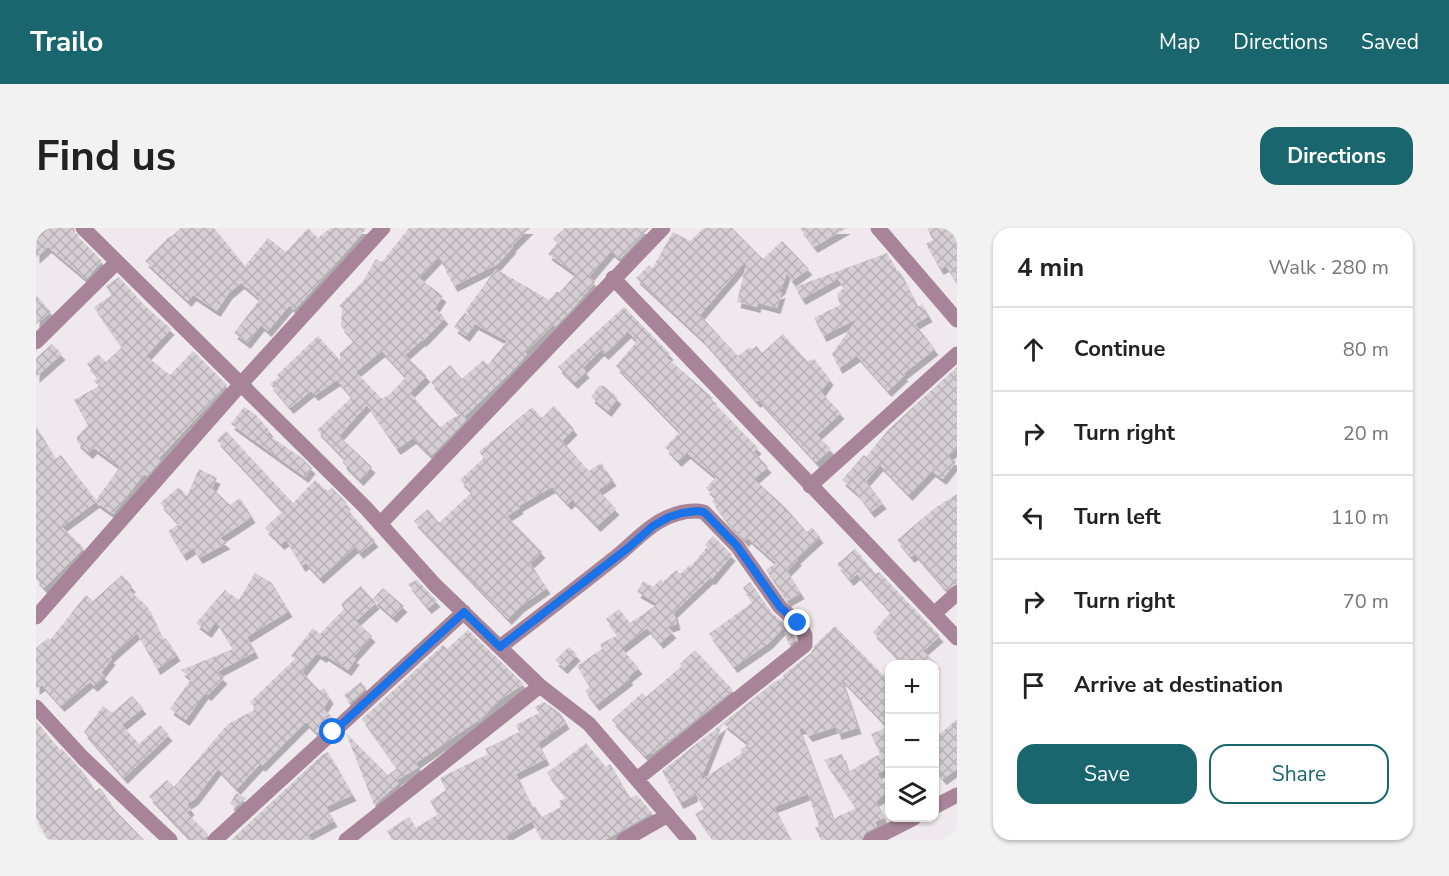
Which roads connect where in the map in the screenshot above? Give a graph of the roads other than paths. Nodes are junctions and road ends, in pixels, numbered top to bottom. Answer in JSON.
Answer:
{"nodes":[{"id":1,"x":83,"y":228,"type":"edge"},
{"id":2,"x":382,"y":228,"type":"edge"},
{"id":3,"x":663,"y":228,"type":"edge"},
{"id":4,"x":878,"y":228,"type":"edge"},
{"id":5,"x":117,"y":262,"type":"junction"},
{"id":6,"x":613,"y":278,"type":"junction"},
{"id":7,"x":957,"y":320,"type":"edge"},
{"id":8,"x":36,"y":342,"type":"edge"},
{"id":9,"x":957,"y":354,"type":"edge"},
{"id":10,"x":240,"y":385,"type":"junction"},
{"id":11,"x":810,"y":486,"type":"junction"},
{"id":12,"x":380,"y":525,"type":"junction"},
{"id":13,"x":957,"y":593,"type":"edge"},
{"id":14,"x":464,"y":612,"type":"junction"},
{"id":15,"x":934,"y":614,"type":"junction"},
{"id":16,"x":36,"y":617,"type":"edge"},
{"id":17,"x":957,"y":638,"type":"edge"},
{"id":18,"x":500,"y":647,"type":"junction"},
{"id":19,"x":540,"y":686,"type":"junction"},
{"id":20,"x":36,"y":707,"type":"edge"},
{"id":21,"x":638,"y":778,"type":"junction"},
{"id":22,"x":957,"y":795,"type":"edge"},
{"id":23,"x":939,"y":804,"type":"edge"},
{"id":24,"x":668,"y":815,"type":"junction"},
{"id":25,"x":906,"y":822,"type":"edge"},
{"id":26,"x":170,"y":840,"type":"edge"},
{"id":27,"x":215,"y":840,"type":"edge"},
{"id":28,"x":346,"y":840,"type":"edge"},
{"id":29,"x":624,"y":840,"type":"edge"},
{"id":30,"x":689,"y":840,"type":"edge"},
{"id":31,"x":871,"y":840,"type":"edge"}],
"edges":[{"from":1,"to":5,"type":"street"},
{"from":2,"to":10,"type":"street"},
{"from":3,"to":6,"type":"street"},
{"from":4,"to":7,"type":"street"},
{"from":5,"to":8,"type":"street"},
{"from":5,"to":10,"type":"street"},
{"from":6,"to":11,"type":"street"},
{"from":6,"to":12,"type":"street"},
{"from":9,"to":11,"type":"street"},
{"from":10,"to":12,"type":"street"},
{"from":10,"to":16,"type":"street"},
{"from":11,"to":15,"type":"street"},
{"from":12,"to":14,"type":"street"},
{"from":13,"to":15,"type":"street"},
{"from":14,"to":18,"type":"street"},
{"from":14,"to":27,"type":"street"},
{"from":15,"to":17,"type":"street"},
{"from":18,"to":19,"type":"street"},
{"from":18,"to":21,"type":"street"},
{"from":19,"to":21,"type":"street"},
{"from":19,"to":28,"type":"street"},
{"from":20,"to":26,"type":"street"},
{"from":21,"to":24,"type":"street"},
{"from":22,"to":23,"type":"street"},
{"from":24,"to":29,"type":"street"},
{"from":24,"to":30,"type":"street"},
{"from":25,"to":31,"type":"street"}]}
